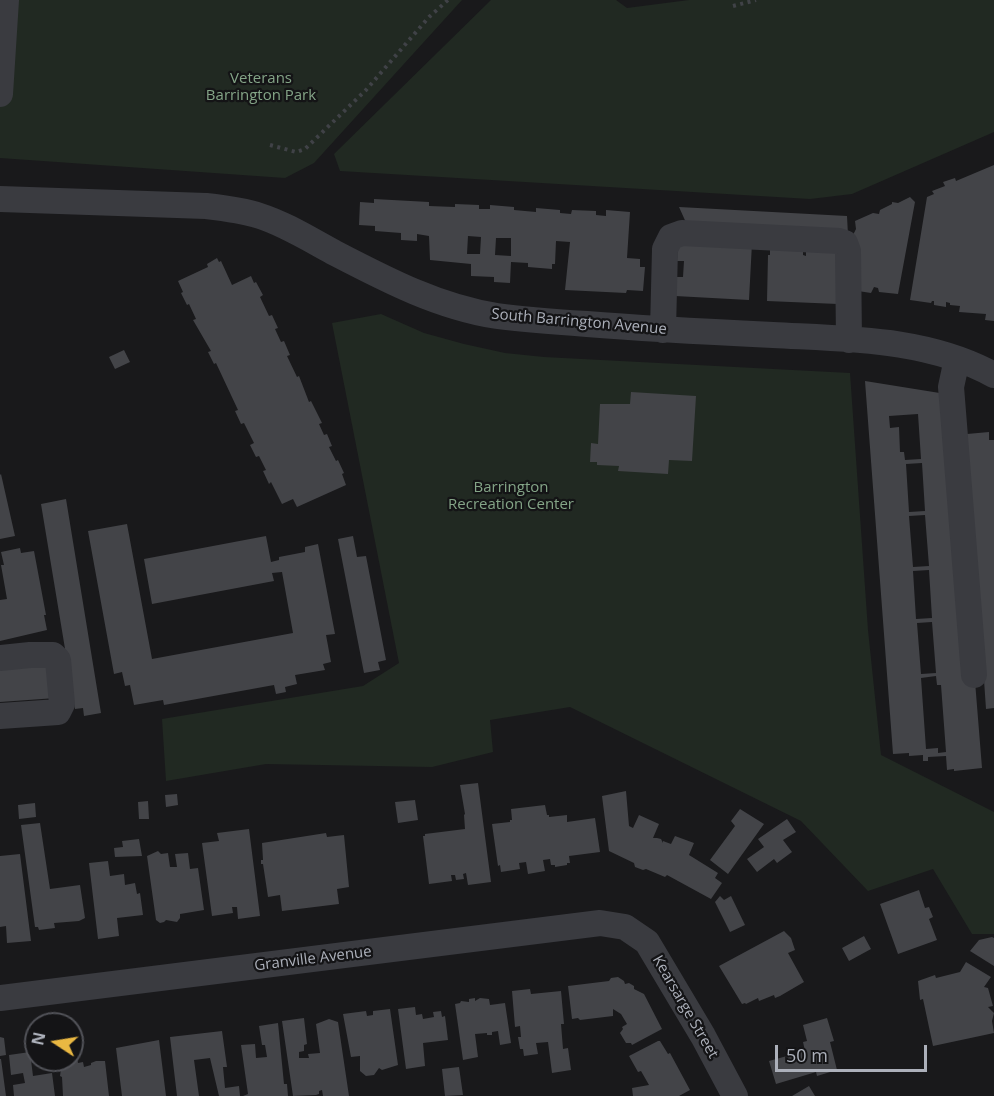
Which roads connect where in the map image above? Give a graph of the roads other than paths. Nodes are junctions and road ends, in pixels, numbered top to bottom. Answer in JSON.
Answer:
{"nodes":[{"id":1,"x":6,"y":0,"type":"edge"},
{"id":2,"x":0,"y":94,"type":"edge"},
{"id":3,"x":0,"y":199,"type":"edge"},
{"id":4,"x":663,"y":330,"type":"junction"},
{"id":5,"x":849,"y":340,"type":"junction"},
{"id":6,"x":957,"y":359,"type":"junction"},
{"id":7,"x":994,"y":375,"type":"edge"},
{"id":8,"x":0,"y":658,"type":"edge"},
{"id":9,"x":974,"y":675,"type":"dead end"},
{"id":10,"x":0,"y":716,"type":"edge"},
{"id":11,"x":625,"y":927,"type":"joint"},
{"id":12,"x":0,"y":998,"type":"edge"},
{"id":13,"x":735,"y":1096,"type":"edge"}],
"edges":[{"from":1,"to":2,"type":"street"},
{"from":3,"to":4,"type":"street","name":"South Barrington Avenue"},
{"from":4,"to":5,"type":"street","name":"South Barrington Avenue"},
{"from":4,"to":5,"type":"street"},
{"from":5,"to":6,"type":"street","name":"South Barrington Avenue"},
{"from":6,"to":7,"type":"street","name":"South Barrington Avenue"},
{"from":6,"to":9,"type":"street"},
{"from":8,"to":10,"type":"street"},
{"from":11,"to":12,"type":"street","name":"Granville Avenue"},
{"from":11,"to":13,"type":"street","name":"Kearsarge Street"}]}
